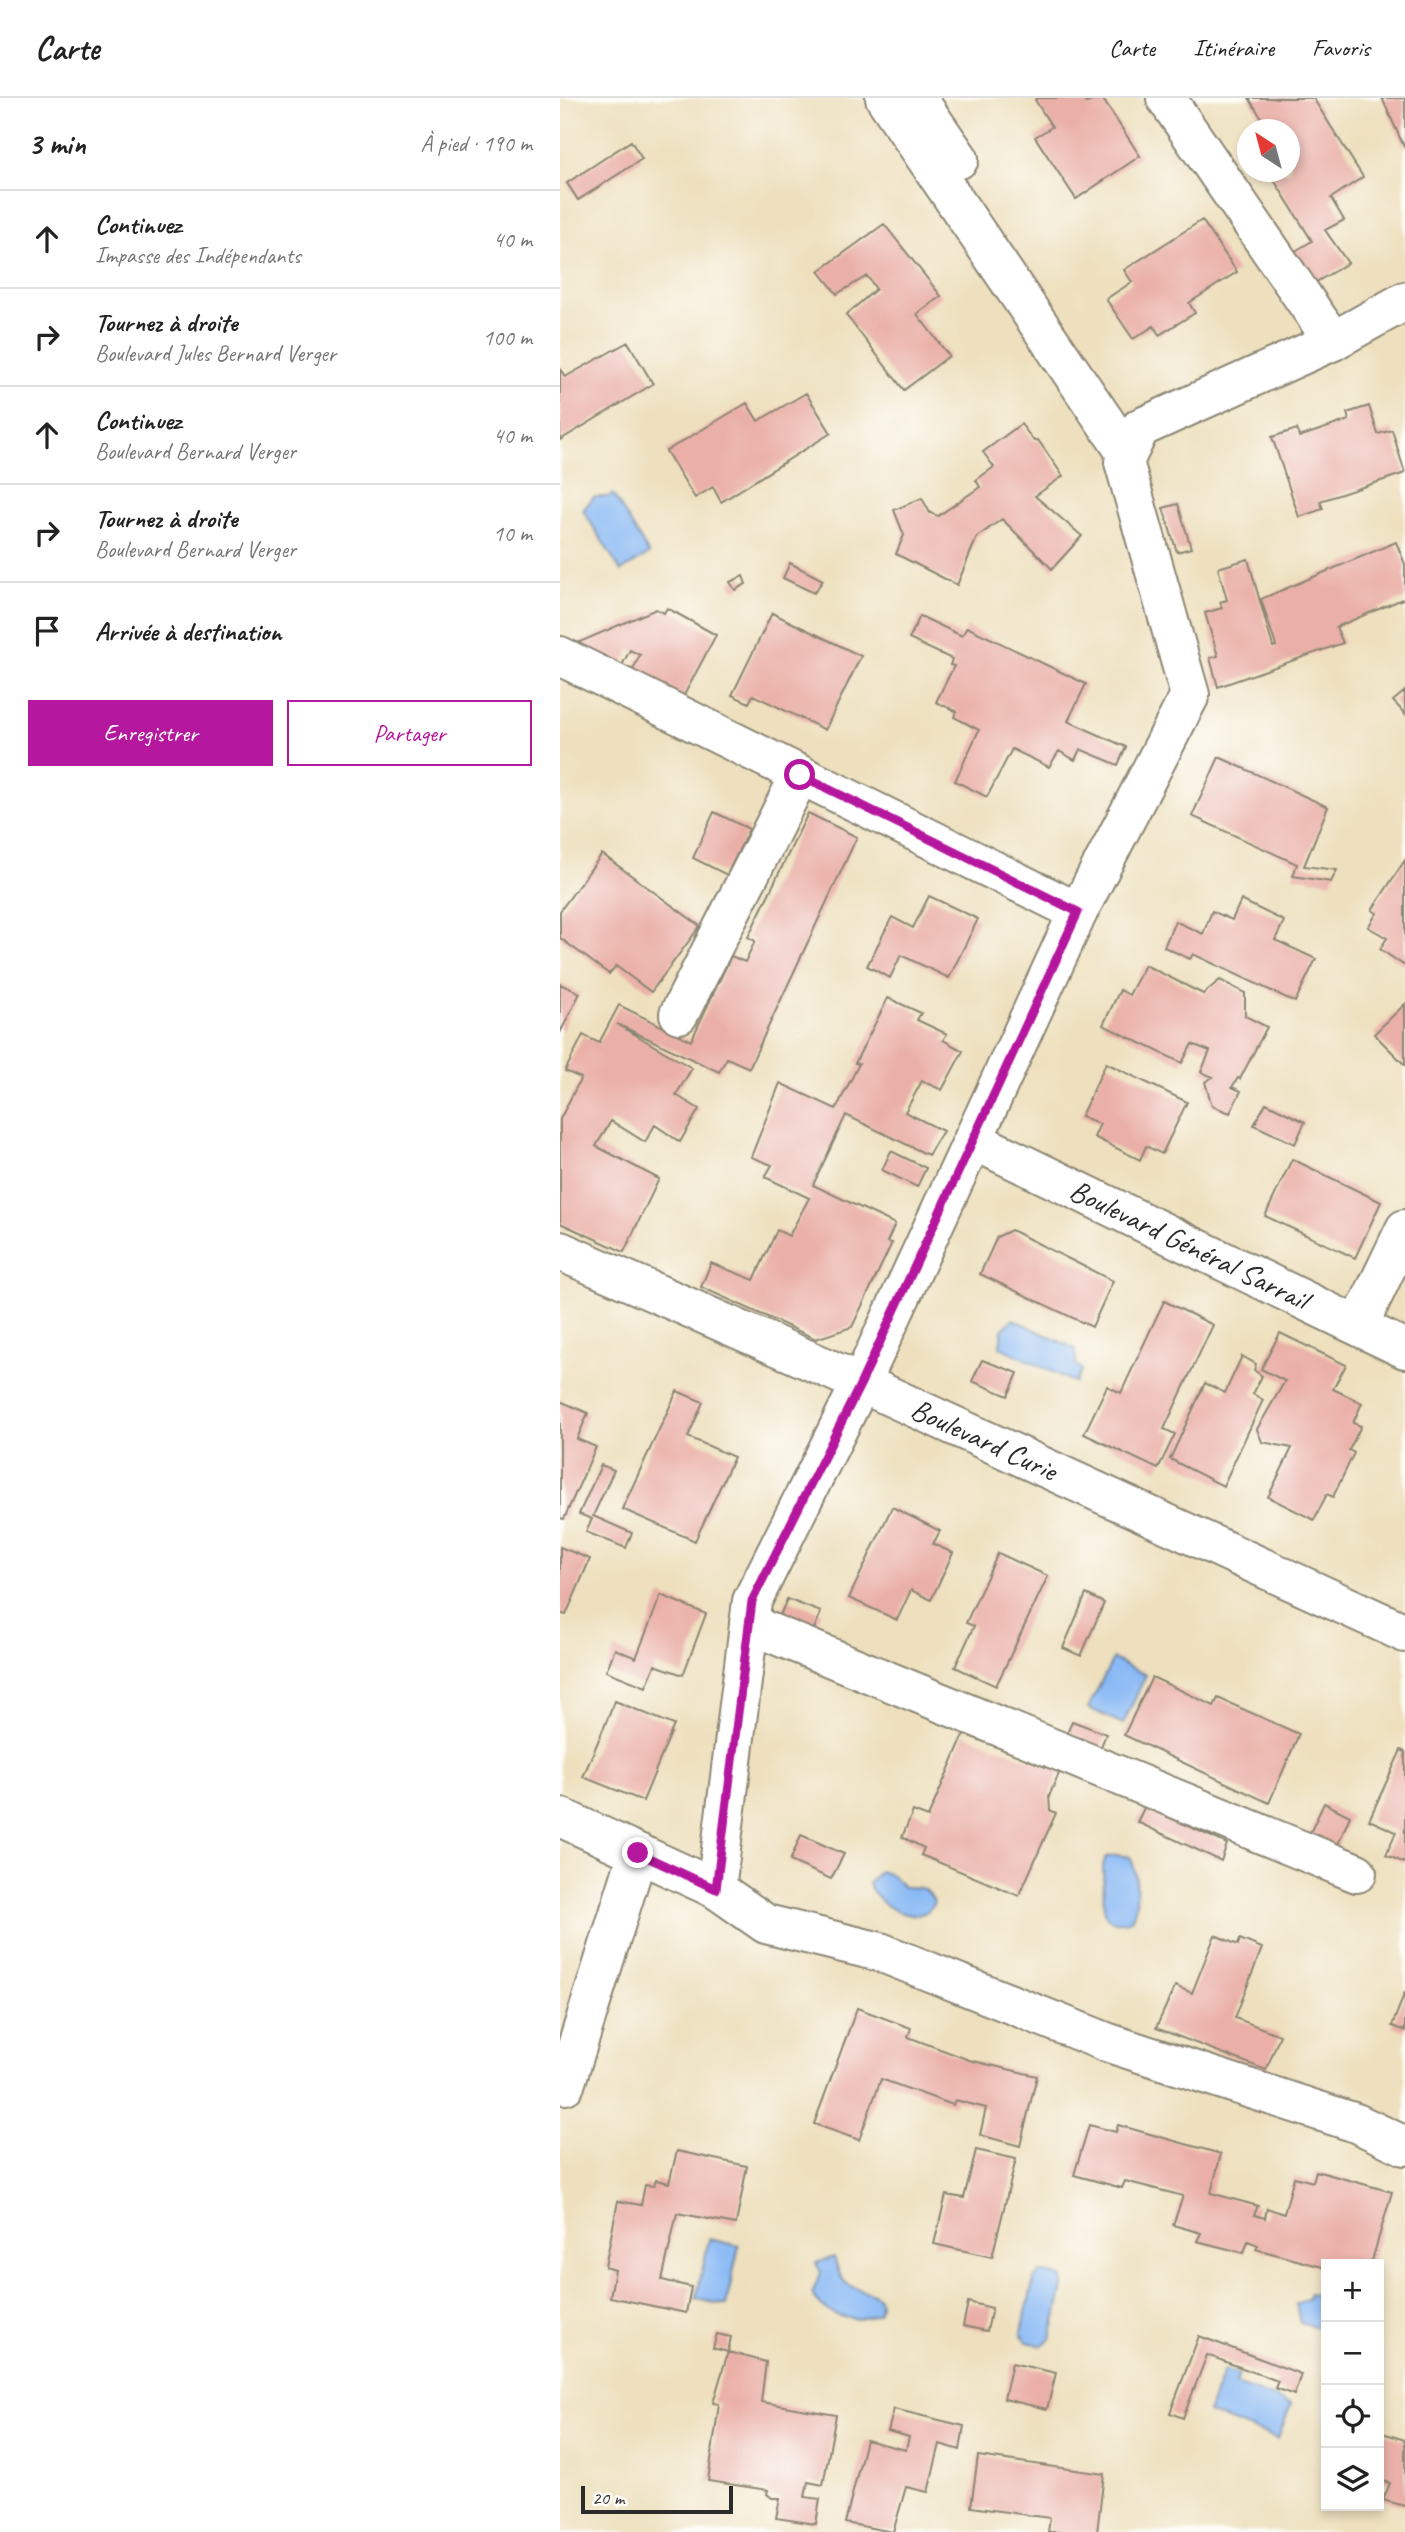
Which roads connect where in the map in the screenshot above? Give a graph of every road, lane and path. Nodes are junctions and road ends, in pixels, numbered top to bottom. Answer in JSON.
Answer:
{"nodes":[{"id":1,"x":885,"y":98,"type":"edge"},
{"id":2,"x":917,"y":98,"type":"edge"},
{"id":3,"x":1166,"y":98,"type":"edge"},
{"id":4,"x":1405,"y":301,"type":"edge"},
{"id":5,"x":1333,"y":341,"type":"junction"},
{"id":6,"x":1130,"y":448,"type":"junction"},
{"id":7,"x":560,"y":656,"type":"edge"},
{"id":8,"x":800,"y":775,"type":"junction"},
{"id":9,"x":1078,"y":912,"type":"junction"},
{"id":10,"x":679,"y":1014,"type":"dead end"},
{"id":11,"x":973,"y":1140,"type":"junction"},
{"id":12,"x":1405,"y":1229,"type":"edge"},
{"id":13,"x":560,"y":1251,"type":"edge"},
{"id":14,"x":1359,"y":1325,"type":"junction"},
{"id":15,"x":1405,"y":1349,"type":"edge"},
{"id":16,"x":861,"y":1383,"type":"junction"},
{"id":17,"x":751,"y":1613,"type":"junction"},
{"id":18,"x":1405,"y":1633,"type":"edge"},
{"id":19,"x":560,"y":1817,"type":"edge"},
{"id":20,"x":638,"y":1853,"type":"junction"},
{"id":21,"x":1357,"y":1873,"type":"dead end"},
{"id":22,"x":716,"y":1889,"type":"junction"},
{"id":23,"x":565,"y":2085,"type":"dead end"},
{"id":24,"x":1405,"y":2146,"type":"edge"}],
"edges":[{"from":1,"to":6,"type":"street"},
{"from":2,"to":6,"type":"street"},
{"from":3,"to":5,"type":"street"},
{"from":4,"to":5,"type":"street"},
{"from":5,"to":6,"type":"street"},
{"from":6,"to":9,"type":"street"},
{"from":7,"to":8,"type":"street"},
{"from":8,"to":9,"type":"street"},
{"from":8,"to":10,"type":"street"},
{"from":9,"to":11,"type":"street"},
{"from":11,"to":14,"type":"street","name":"Boulevard Général Sarrail"},
{"from":11,"to":16,"type":"street"},
{"from":12,"to":14,"type":"street"},
{"from":13,"to":16,"type":"street","name":"Boulevard Curie"},
{"from":14,"to":15,"type":"street","name":"Boulevard Général Sarrail"},
{"from":16,"to":17,"type":"street"},
{"from":16,"to":18,"type":"street","name":"Boulevard Curie"},
{"from":17,"to":21,"type":"street"},
{"from":17,"to":22,"type":"street"},
{"from":19,"to":20,"type":"street"},
{"from":20,"to":22,"type":"street"},
{"from":20,"to":23,"type":"street"},
{"from":22,"to":24,"type":"street"}]}
